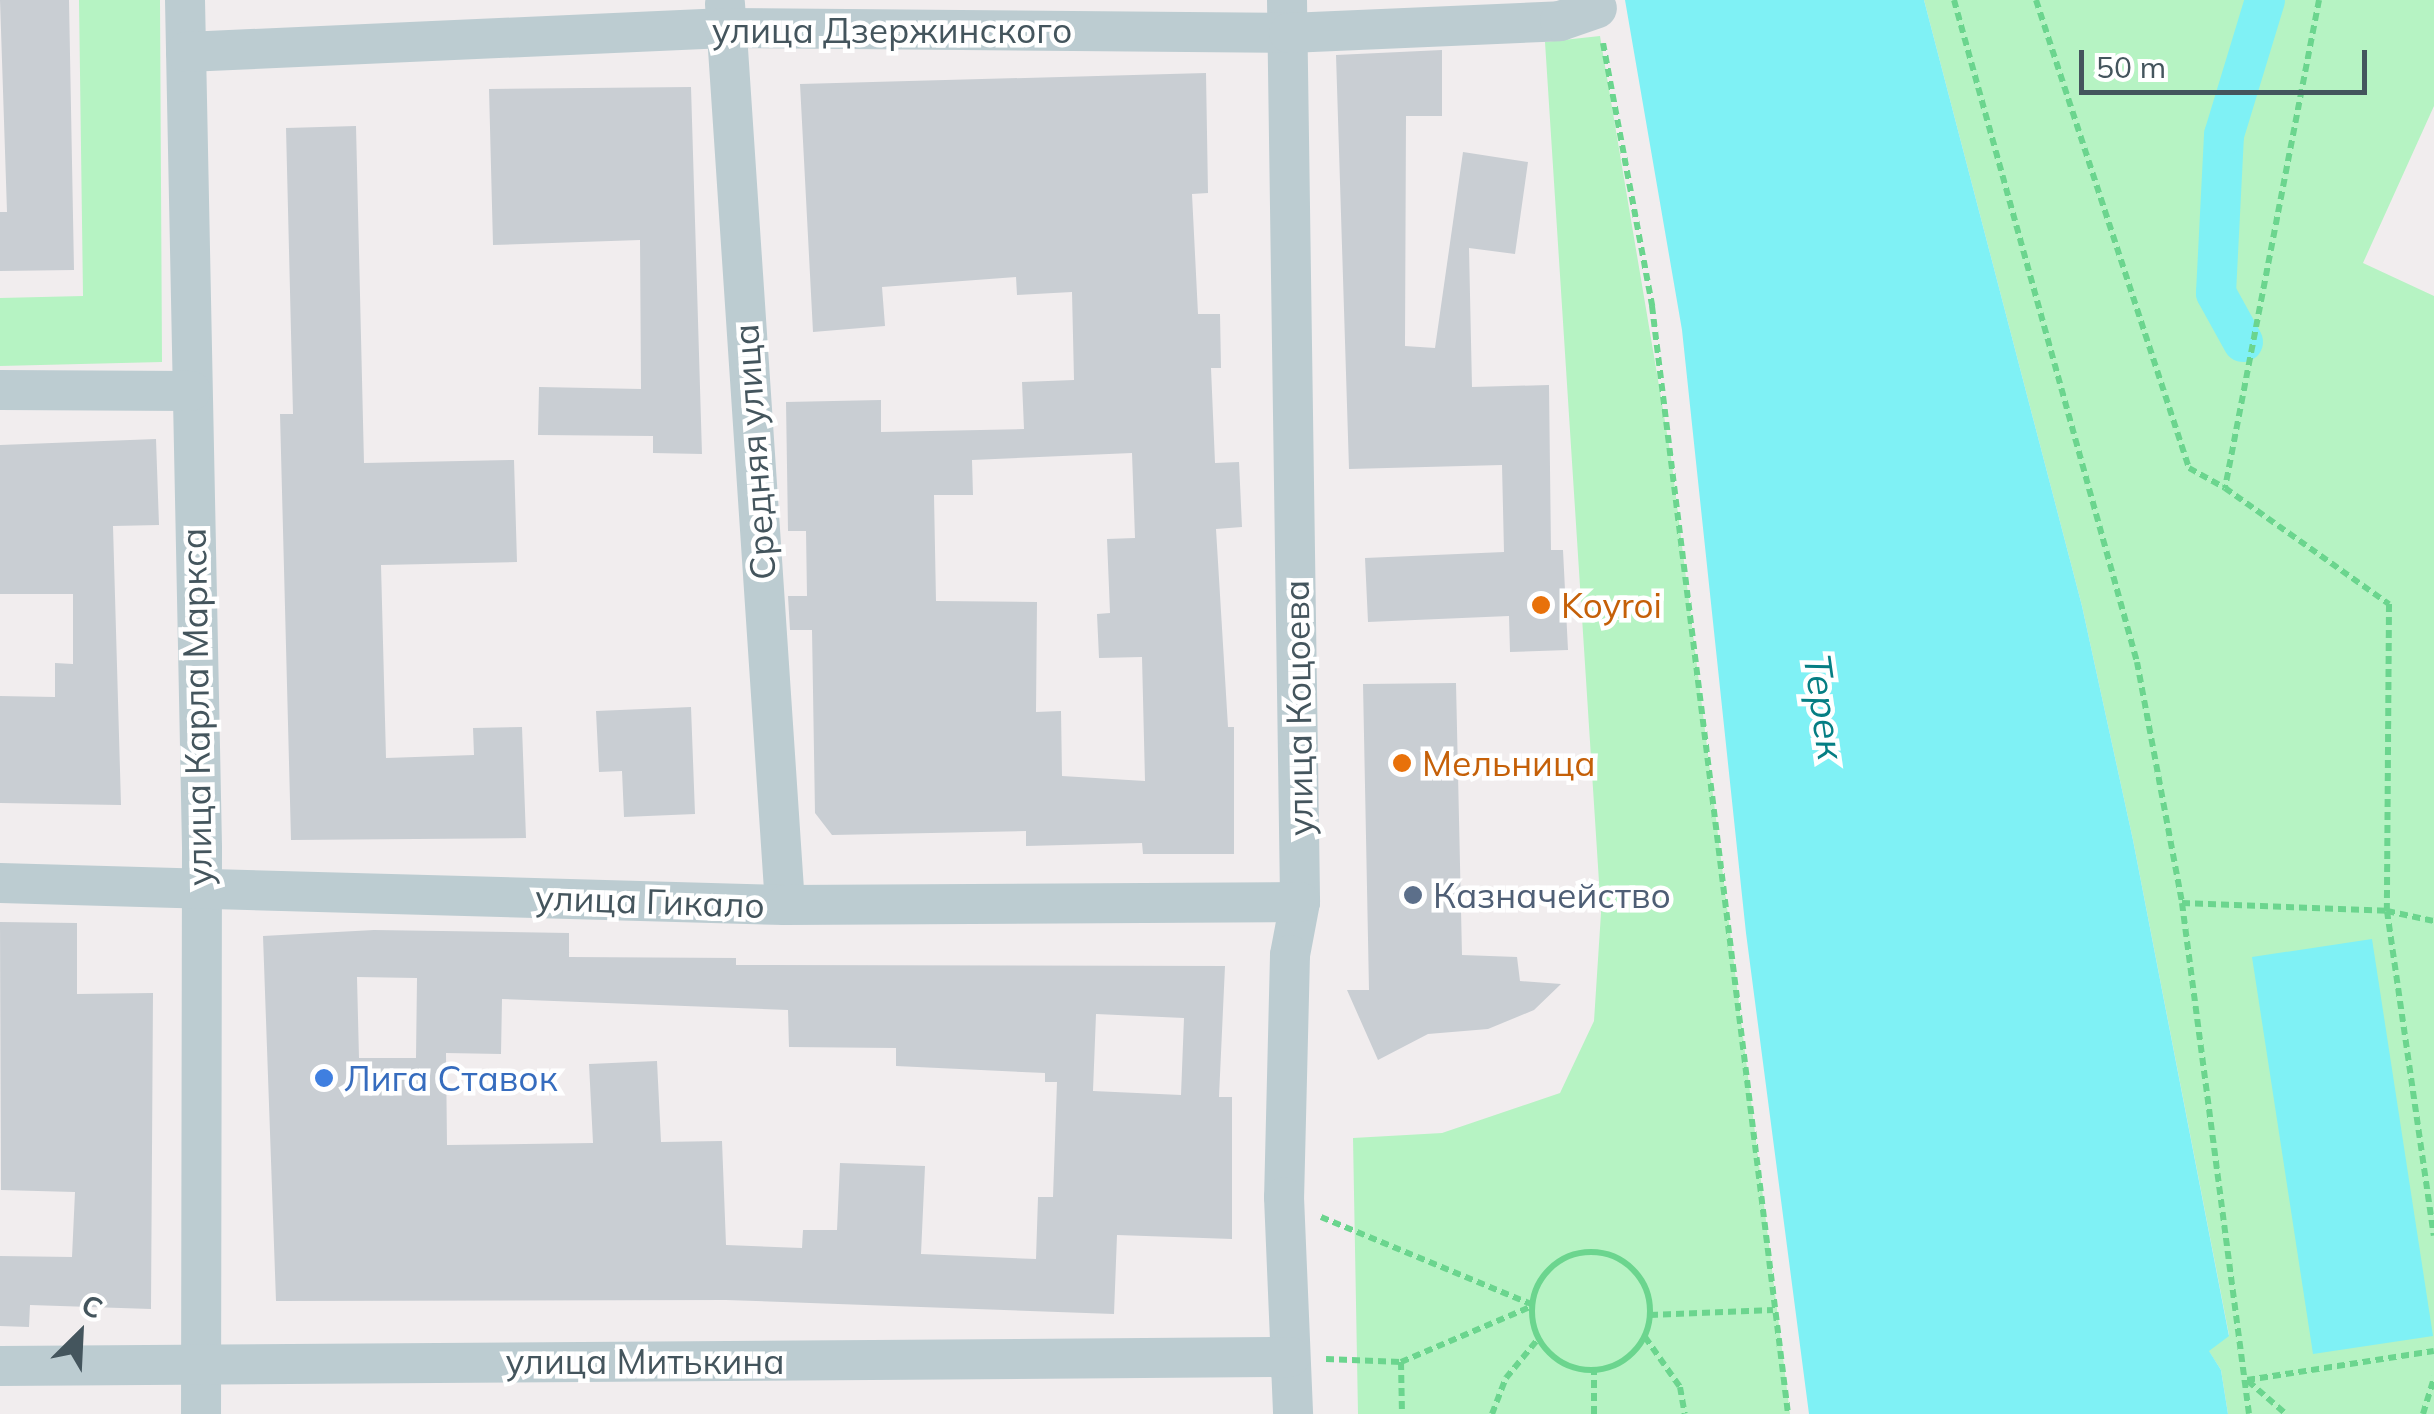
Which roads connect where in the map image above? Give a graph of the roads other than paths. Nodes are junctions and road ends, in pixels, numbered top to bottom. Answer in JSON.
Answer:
{"nodes":[{"id":1,"x":185,"y":0,"type":"edge"},
{"id":2,"x":1597,"y":8,"type":"road end"},
{"id":3,"x":725,"y":14,"type":"edge"},
{"id":4,"x":1288,"y":16,"type":"edge"},
{"id":5,"x":186,"y":52,"type":"junction"},
{"id":6,"x":0,"y":390,"type":"edge"},
{"id":7,"x":191,"y":391,"type":"junction"},
{"id":8,"x":0,"y":883,"type":"edge"},
{"id":9,"x":200,"y":886,"type":"junction"},
{"id":10,"x":1300,"y":902,"type":"junction"},
{"id":11,"x":785,"y":904,"type":"junction"},
{"id":12,"x":1290,"y":1357,"type":"junction"},
{"id":13,"x":201,"y":1365,"type":"junction"},
{"id":14,"x":0,"y":1366,"type":"edge"},
{"id":15,"x":201,"y":1414,"type":"edge"},
{"id":16,"x":1294,"y":1414,"type":"edge"}],
"edges":[{"from":1,"to":5,"type":"street","name":"улица Карла Маркса"},
{"from":2,"to":4,"type":"street","name":"улица Дзержинского"},
{"from":3,"to":4,"type":"street","name":"улица Дзержинского"},
{"from":3,"to":5,"type":"street","name":"улица Дзержинского"},
{"from":3,"to":11,"type":"street","name":"Средняя улица"},
{"from":4,"to":10,"type":"street","name":"улица Коцоева"},
{"from":5,"to":7,"type":"street","name":"улица Карла Маркса"},
{"from":6,"to":7,"type":"street"},
{"from":7,"to":9,"type":"street","name":"улица Карла Маркса"},
{"from":8,"to":9,"type":"street","name":"улица Гикало"},
{"from":9,"to":11,"type":"street","name":"улица Гикало"},
{"from":9,"to":13,"type":"street","name":"улица Карла Маркса"},
{"from":10,"to":11,"type":"street","name":"улица Гикало"},
{"from":10,"to":12,"type":"street","name":"улица Коцоева"},
{"from":12,"to":13,"type":"street","name":"улица Митькина"},
{"from":12,"to":16,"type":"street","name":"улица Коцоева"},
{"from":13,"to":14,"type":"street","name":"улица Митькина"},
{"from":13,"to":15,"type":"street","name":"улица Карла Маркса"}]}
